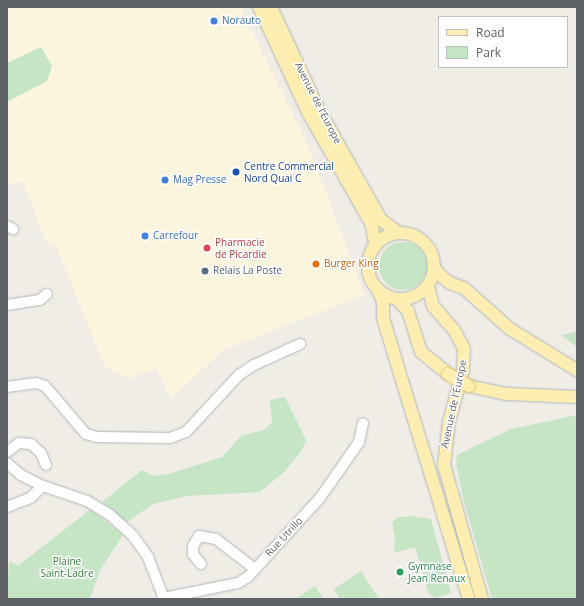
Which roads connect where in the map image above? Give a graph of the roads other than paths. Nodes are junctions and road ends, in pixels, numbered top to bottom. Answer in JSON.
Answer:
{"nodes":[{"id":1,"x":253,"y":7,"type":"edge"},
{"id":2,"x":259,"y":7,"type":"edge"},
{"id":3,"x":271,"y":7,"type":"edge"},
{"id":4,"x":274,"y":39,"type":"junction"},
{"id":5,"x":398,"y":232,"type":"junction"},
{"id":6,"x":375,"y":244,"type":"junction"},
{"id":7,"x":434,"y":267,"type":"junction"},
{"id":8,"x":428,"y":286,"type":"junction"},
{"id":9,"x":378,"y":290,"type":"junction"},
{"id":10,"x":47,"y":294,"type":"dead end"},
{"id":11,"x":397,"y":299,"type":"junction"},
{"id":12,"x":7,"y":305,"type":"edge"},
{"id":13,"x":300,"y":344,"type":"dead end"},
{"id":14,"x":577,"y":370,"type":"edge"},
{"id":15,"x":7,"y":387,"type":"edge"},
{"id":16,"x":577,"y":398,"type":"edge"},
{"id":17,"x":363,"y":424,"type":"dead end"},
{"id":18,"x":7,"y":452,"type":"edge"},
{"id":19,"x":7,"y":462,"type":"edge"},
{"id":20,"x":46,"y":465,"type":"dead end"},
{"id":21,"x":43,"y":486,"type":"junction"},
{"id":22,"x":7,"y":507,"type":"edge"},
{"id":23,"x":201,"y":564,"type":"dead end"},
{"id":24,"x":255,"y":568,"type":"junction"},
{"id":25,"x":164,"y":598,"type":"edge"},
{"id":26,"x":469,"y":599,"type":"edge"},
{"id":27,"x":482,"y":599,"type":"edge"}],
"edges":[{"from":1,"to":4,"type":"street","name":"Avenue de l'Europe"},
{"from":2,"to":4,"type":"main road","name":"Avenue de l'Europe"},
{"from":3,"to":5,"type":"main road","name":"Avenue de l'Europe"},
{"from":4,"to":6,"type":"main road","name":"Avenue de l'Europe"},
{"from":5,"to":6,"type":"main road"},
{"from":5,"to":7,"type":"main road"},
{"from":6,"to":9,"type":"main road"},
{"from":7,"to":8,"type":"main road"},
{"from":7,"to":14,"type":"main road"},
{"from":8,"to":11,"type":"main road"},
{"from":8,"to":27,"type":"main road","name":"Avenue de l'Europe"},
{"from":9,"to":11,"type":"main road"},
{"from":9,"to":26,"type":"main road"},
{"from":10,"to":12,"type":"street"},
{"from":11,"to":16,"type":"main road","bridge":true},
{"from":13,"to":15,"type":"street"},
{"from":17,"to":24,"type":"street","name":"Rue Utrillo"},
{"from":18,"to":20,"type":"street"},
{"from":19,"to":21,"type":"street"},
{"from":21,"to":22,"type":"street"},
{"from":21,"to":25,"type":"street"},
{"from":23,"to":24,"type":"street"},
{"from":24,"to":25,"type":"street","name":"Rue Utrillo"}]}
